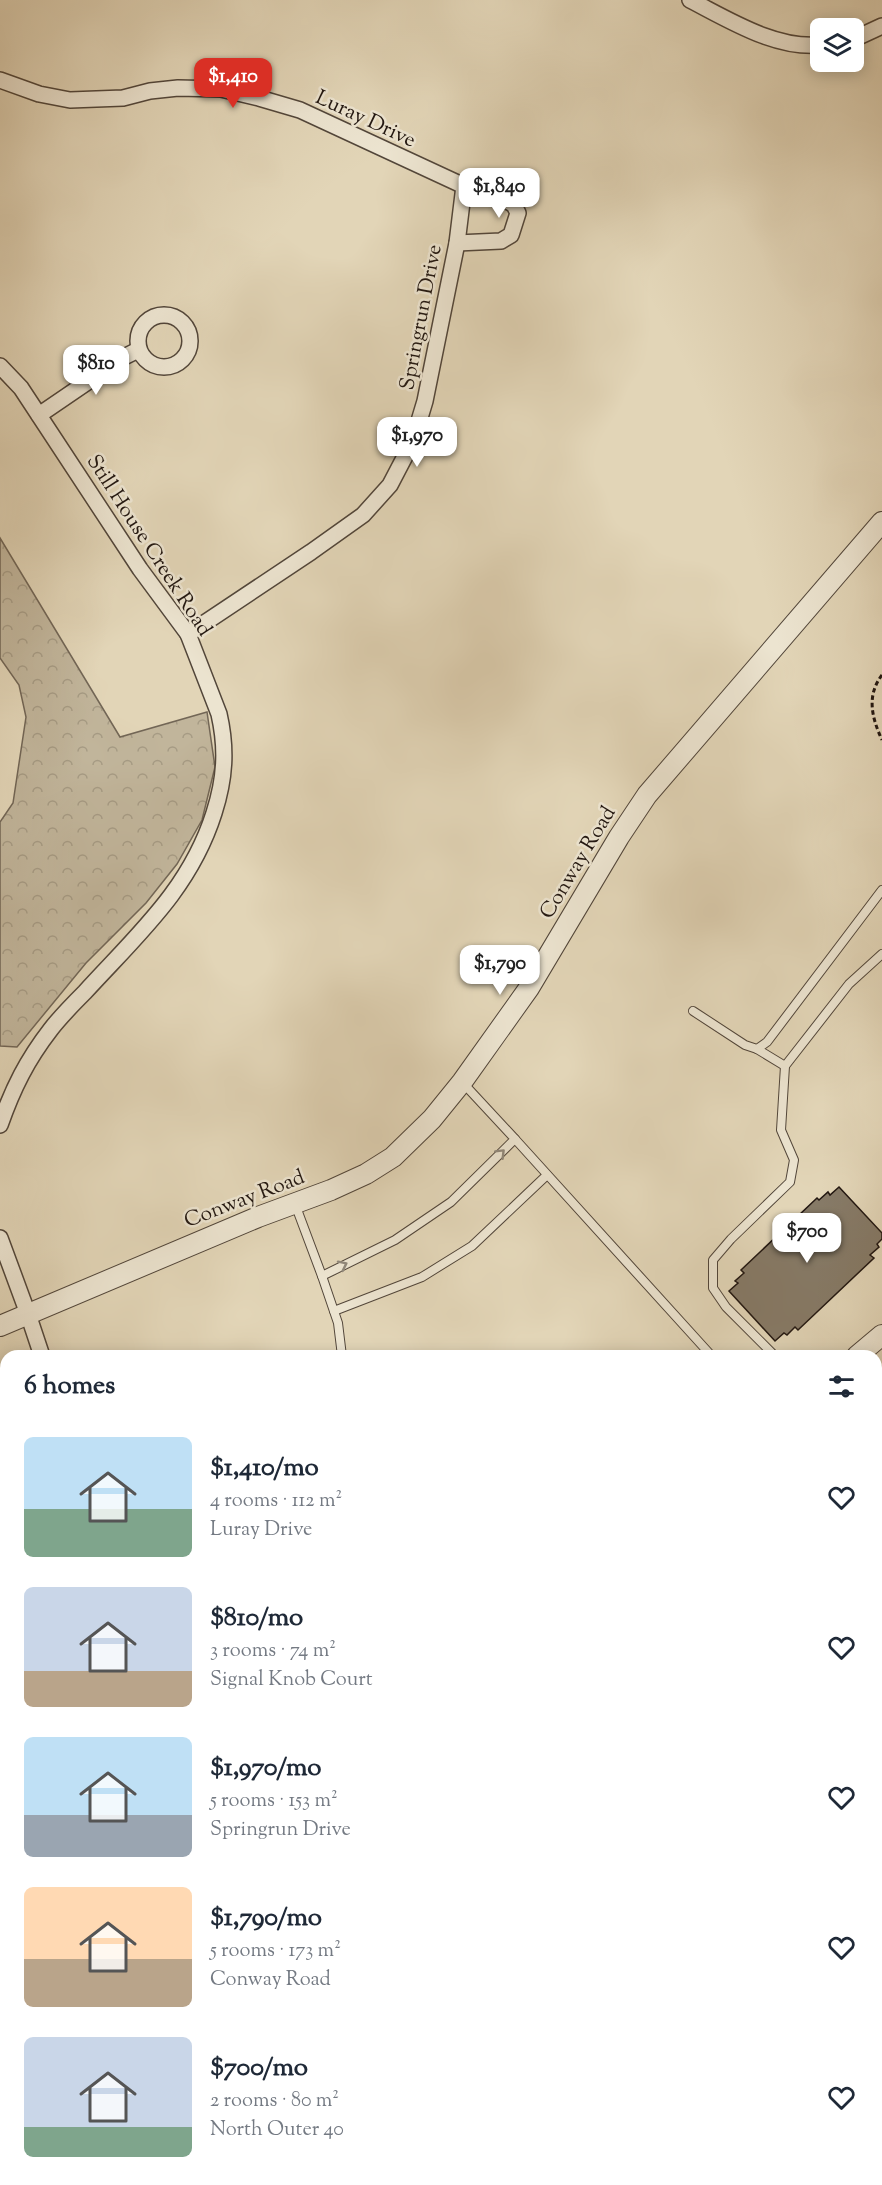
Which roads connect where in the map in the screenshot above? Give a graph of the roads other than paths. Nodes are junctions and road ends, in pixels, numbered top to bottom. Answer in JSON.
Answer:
{"nodes":[{"id":1,"x":690,"y":0,"type":"edge"},
{"id":2,"x":882,"y":26,"type":"edge"},
{"id":3,"x":864,"y":34,"type":"edge"},
{"id":4,"x":810,"y":44,"type":"edge"},
{"id":5,"x":0,"y":80,"type":"edge"},
{"id":6,"x":464,"y":186,"type":"junction"},
{"id":7,"x":457,"y":243,"type":"junction"},
{"id":8,"x":138,"y":350,"type":"dead end"},
{"id":9,"x":0,"y":366,"type":"edge"},
{"id":10,"x":39,"y":414,"type":"junction"},
{"id":11,"x":882,"y":522,"type":"edge"},
{"id":12,"x":188,"y":634,"type":"junction"},
{"id":13,"x":882,"y":890,"type":"edge"},
{"id":14,"x":882,"y":954,"type":"edge"},
{"id":15,"x":693,"y":1011,"type":"dead end"},
{"id":16,"x":757,"y":1049,"type":"junction"},
{"id":17,"x":785,"y":1066,"type":"junction"},
{"id":18,"x":462,"y":1082,"type":"junction"},
{"id":19,"x":0,"y":1125,"type":"edge"},
{"id":20,"x":515,"y":1139,"type":"junction"},
{"id":21,"x":547,"y":1175,"type":"junction"},
{"id":22,"x":295,"y":1204,"type":"junction"},
{"id":23,"x":0,"y":1238,"type":"edge"},
{"id":24,"x":322,"y":1276,"type":"junction"},
{"id":25,"x":334,"y":1311,"type":"junction"},
{"id":26,"x":28,"y":1314,"type":"junction"},
{"id":27,"x":0,"y":1326,"type":"edge"},
{"id":28,"x":882,"y":1335,"type":"edge"},
{"id":29,"x":40,"y":1350,"type":"edge"},
{"id":30,"x":341,"y":1350,"type":"edge"},
{"id":31,"x":704,"y":1350,"type":"edge"},
{"id":32,"x":769,"y":1350,"type":"edge"},
{"id":33,"x":864,"y":1350,"type":"edge"}],
"edges":[{"from":1,"to":4,"type":"street"},
{"from":2,"to":3,"type":"street"},
{"from":5,"to":6,"type":"street","name":"Luray Drive"},
{"from":6,"to":7,"type":"street","name":"Springrun Drive"},
{"from":6,"to":7,"type":"street","name":"Luray Drive"},
{"from":7,"to":12,"type":"street","name":"Springrun Drive"},
{"from":8,"to":10,"type":"street"},
{"from":9,"to":10,"type":"street","name":"Still House Creek Road"},
{"from":10,"to":12,"type":"street","name":"Still House Creek Road"},
{"from":11,"to":18,"type":"street","name":"Conway Road"},
{"from":12,"to":19,"type":"street","name":"Still House Creek Road"},
{"from":13,"to":16,"type":"lane"},
{"from":14,"to":17,"type":"lane"},
{"from":15,"to":16,"type":"lane"},
{"from":16,"to":17,"type":"lane"},
{"from":17,"to":32,"type":"lane"},
{"from":18,"to":20,"type":"lane"},
{"from":18,"to":22,"type":"street","name":"Conway Road"},
{"from":20,"to":21,"type":"lane"},
{"from":24,"to":20,"type":"lane","one_way":true},
{"from":21,"to":25,"type":"lane"},
{"from":21,"to":31,"type":"lane"},
{"from":22,"to":24,"type":"lane"},
{"from":22,"to":26,"type":"street","name":"Conway Road"},
{"from":23,"to":26,"type":"street"},
{"from":24,"to":25,"type":"lane"},
{"from":25,"to":30,"type":"lane"},
{"from":26,"to":27,"type":"street","name":"Conway Road"},
{"from":26,"to":29,"type":"street"},
{"from":28,"to":33,"type":"street"}]}
